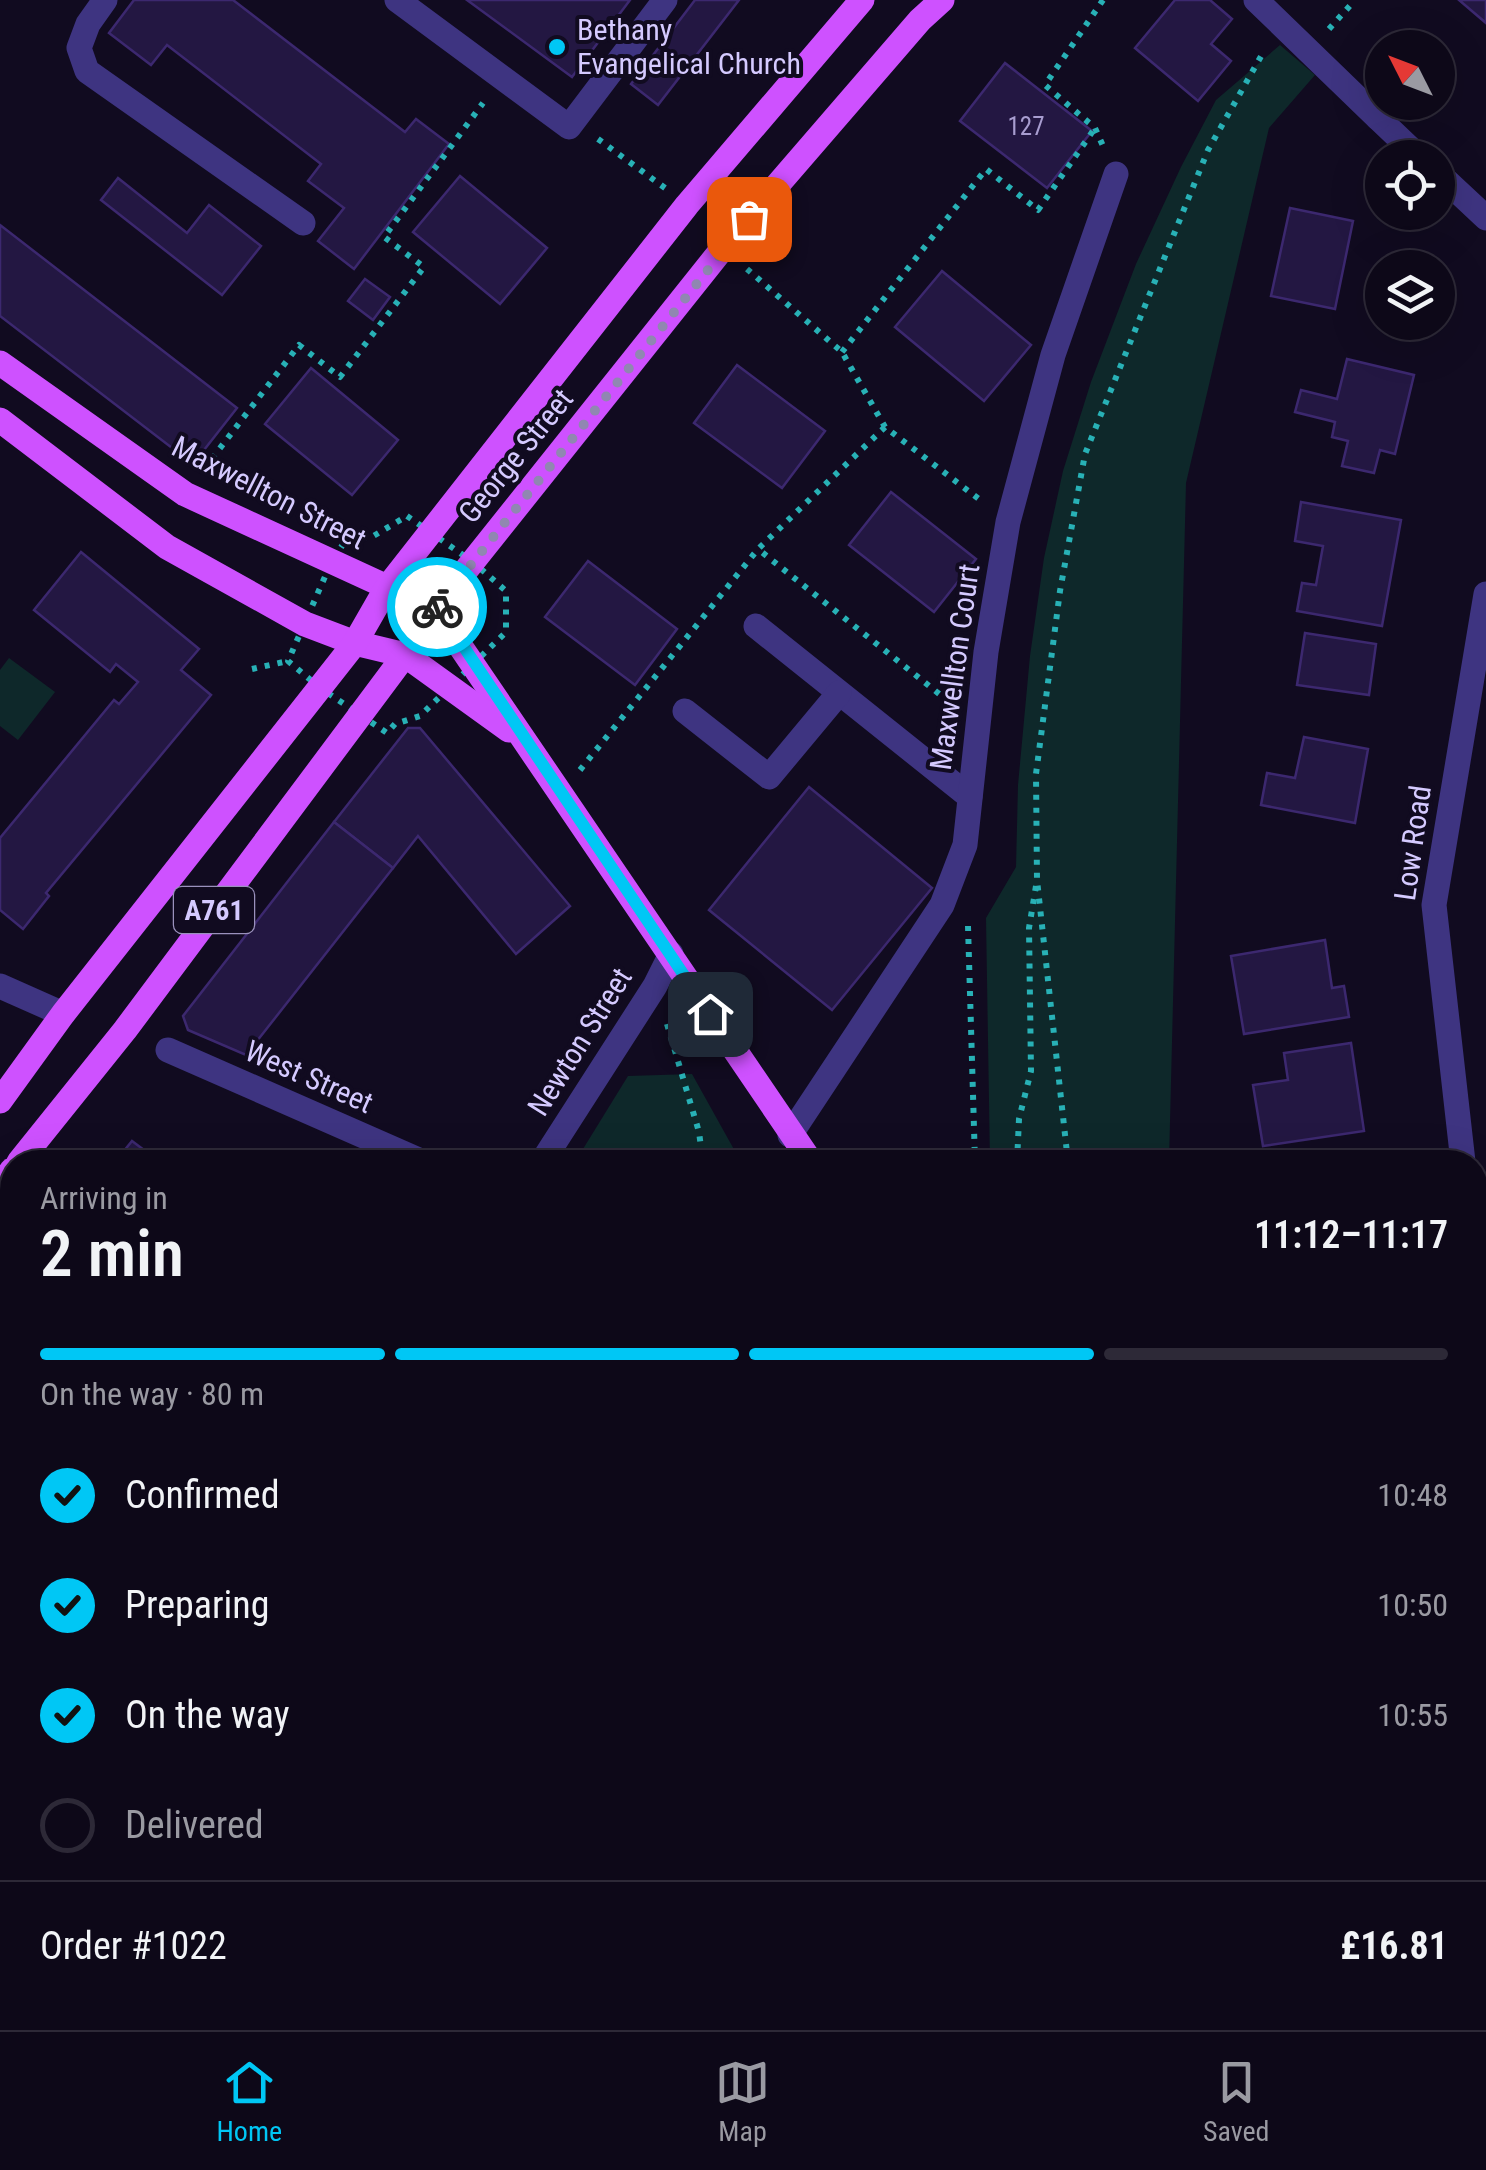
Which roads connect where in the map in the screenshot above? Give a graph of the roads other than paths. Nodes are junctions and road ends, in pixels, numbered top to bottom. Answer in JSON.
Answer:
{"nodes":[{"id":1,"x":105,"y":0,"type":"edge"},
{"id":2,"x":396,"y":0,"type":"edge"},
{"id":3,"x":665,"y":0,"type":"edge"},
{"id":4,"x":862,"y":0,"type":"edge"},
{"id":5,"x":942,"y":0,"type":"edge"},
{"id":6,"x":1256,"y":0,"type":"edge"},
{"id":7,"x":1401,"y":140,"type":"edge"},
{"id":8,"x":1116,"y":174,"type":"road end"},
{"id":9,"x":1455,"y":190,"type":"edge"},
{"id":10,"x":1486,"y":218,"type":"edge"},
{"id":11,"x":304,"y":224,"type":"dead end"},
{"id":12,"x":0,"y":364,"type":"edge"},
{"id":13,"x":0,"y":420,"type":"edge"},
{"id":14,"x":386,"y":589,"type":"junction"},
{"id":15,"x":1486,"y":594,"type":"edge"},
{"id":16,"x":435,"y":609,"type":"junction"},
{"id":17,"x":756,"y":626,"type":"dead end"},
{"id":18,"x":355,"y":643,"type":"junction"},
{"id":19,"x":405,"y":656,"type":"junction"},
{"id":20,"x":840,"y":693,"type":"junction"},
{"id":21,"x":684,"y":711,"type":"dead end"},
{"id":22,"x":525,"y":742,"type":"junction"},
{"id":23,"x":970,"y":798,"type":"junction"},
{"id":24,"x":671,"y":954,"type":"junction"},
{"id":25,"x":0,"y":986,"type":"edge"},
{"id":26,"x":63,"y":1014,"type":"junction"},
{"id":27,"x":168,"y":1050,"type":"dead end"},
{"id":28,"x":0,"y":1101,"type":"edge"},
{"id":29,"x":790,"y":1135,"type":"junction"},
{"id":30,"x":29,"y":1150,"type":"edge"},
{"id":31,"x":395,"y":1150,"type":"edge"},
{"id":32,"x":550,"y":1150,"type":"edge"},
{"id":33,"x":802,"y":1150,"type":"edge"},
{"id":34,"x":1462,"y":1150,"type":"edge"}],
"edges":[{"from":1,"to":11,"type":"street"},
{"from":2,"to":3,"type":"street"},
{"from":4,"to":14,"type":"main road","name":"George Street","number":"A761"},
{"from":5,"to":16,"type":"main road","name":"George Street","number":"A761"},
{"from":6,"to":7,"type":"street","bridge":true},
{"from":8,"to":23,"type":"street","name":"Maxwellton Court"},
{"from":9,"to":10,"type":"street"},
{"from":12,"to":14,"type":"main road","name":"Maxwellton Street"},
{"from":13,"to":18,"type":"main road"},
{"from":14,"to":16,"type":"main road","name":"Maxwellton Street"},
{"from":14,"to":18,"type":"main road","name":"George Street","number":"A761"},
{"from":15,"to":34,"type":"street","name":"Low Road"},
{"from":16,"to":19,"type":"main road","name":"George Street","number":"A761"},
{"from":16,"to":22,"type":"main road"},
{"from":17,"to":20,"type":"street"},
{"from":18,"to":19,"type":"main road"},
{"from":18,"to":26,"type":"main road","name":"George Street","number":"A761"},
{"from":19,"to":22,"type":"main road"},
{"from":19,"to":30,"type":"main road","name":"George Street","number":"A761"},
{"from":20,"to":21,"type":"street"},
{"from":20,"to":23,"type":"street"},
{"from":22,"to":24,"type":"main road"},
{"from":23,"to":29,"type":"street","name":"Maxwellton Court"},
{"from":24,"to":29,"type":"main road"},
{"from":24,"to":32,"type":"street","name":"Newton Street"},
{"from":25,"to":26,"type":"street"},
{"from":26,"to":28,"type":"main road","name":"George Street","number":"A761"},
{"from":27,"to":31,"type":"street","name":"West Street"},
{"from":29,"to":33,"type":"main road"}]}
